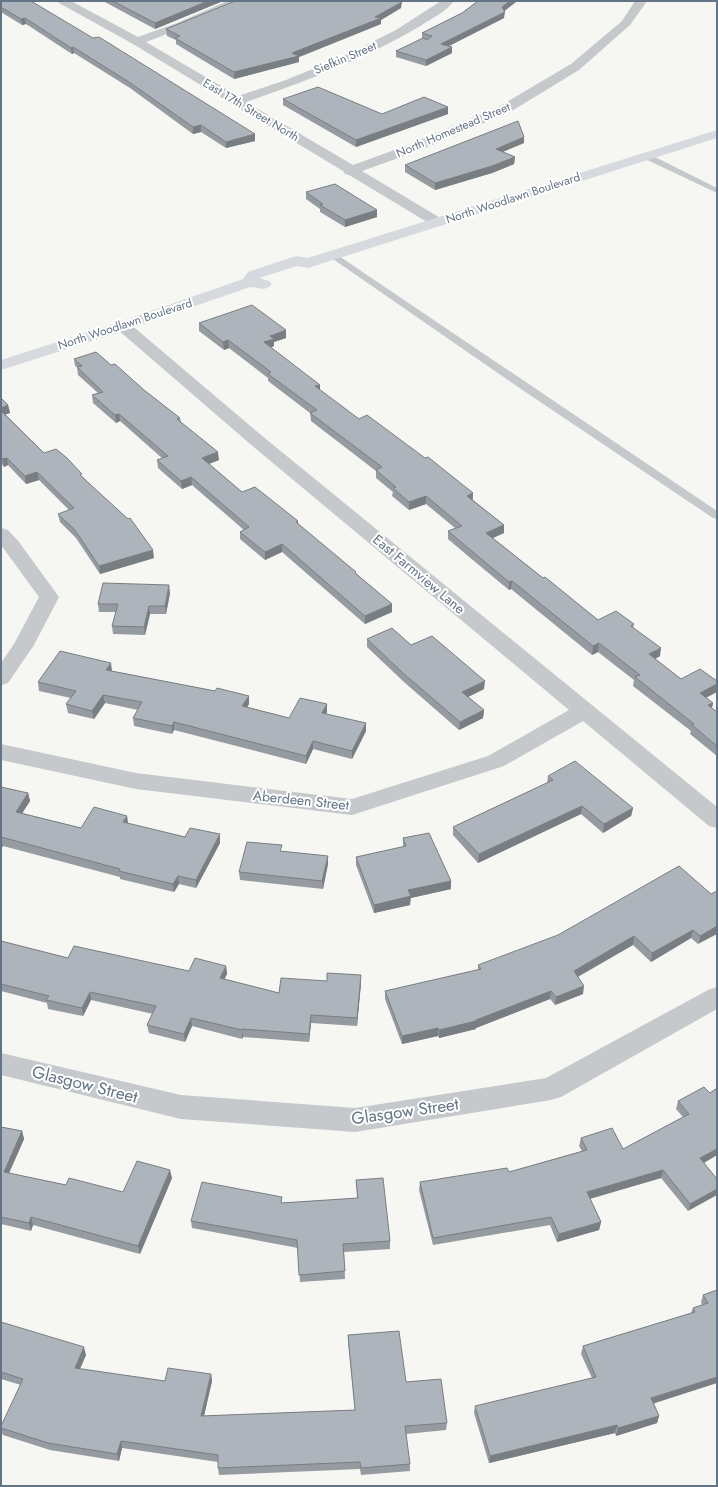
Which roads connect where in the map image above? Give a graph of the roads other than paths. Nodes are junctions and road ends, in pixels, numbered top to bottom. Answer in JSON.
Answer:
{"nodes":[{"id":1,"x":63,"y":1,"type":"edge"},
{"id":2,"x":237,"y":1,"type":"edge"},
{"id":3,"x":448,"y":1,"type":"edge"},
{"id":4,"x":641,"y":1,"type":"edge"},
{"id":5,"x":137,"y":41,"type":"junction"},
{"id":6,"x":236,"y":101,"type":"junction"},
{"id":7,"x":717,"y":134,"type":"edge"},
{"id":8,"x":646,"y":156,"type":"junction"},
{"id":9,"x":350,"y":171,"type":"junction"},
{"id":10,"x":717,"y":191,"type":"edge"},
{"id":11,"x":437,"y":222,"type":"junction"},
{"id":12,"x":333,"y":255,"type":"junction"},
{"id":13,"x":123,"y":326,"type":"junction"},
{"id":14,"x":1,"y":365,"type":"edge"},
{"id":15,"x":717,"y":516,"type":"edge"},
{"id":16,"x":1,"y":534,"type":"edge"},
{"id":17,"x":1,"y":678,"type":"edge"},
{"id":18,"x":584,"y":711,"type":"junction"},
{"id":19,"x":1,"y":752,"type":"edge"},
{"id":20,"x":717,"y":820,"type":"edge"},
{"id":21,"x":717,"y":996,"type":"edge"},
{"id":22,"x":1,"y":1064,"type":"edge"}],
"edges":[{"from":1,"to":5,"type":"street","name":"East 17th Street North"},
{"from":2,"to":5,"type":"street"},
{"from":3,"to":6,"type":"street","name":"Siefkin Street"},
{"from":4,"to":9,"type":"street","name":"North Homestead Street"},
{"from":5,"to":6,"type":"street","name":"East 17th Street North"},
{"from":6,"to":9,"type":"street","name":"East 17th Street North"},
{"from":7,"to":8,"type":"main road","name":"North Woodlawn Boulevard"},
{"from":8,"to":10,"type":"lane"},
{"from":8,"to":11,"type":"main road","name":"North Woodlawn Boulevard"},
{"from":9,"to":11,"type":"street","name":"East 17th Street North"},
{"from":11,"to":12,"type":"main road","name":"North Woodlawn Boulevard"},
{"from":12,"to":13,"type":"main road","name":"North Woodlawn Boulevard"},
{"from":12,"to":15,"type":"lane"},
{"from":13,"to":14,"type":"main road","name":"North Woodlawn Boulevard"},
{"from":13,"to":18,"type":"street","name":"East Farmview Lane"},
{"from":16,"to":17,"type":"street"},
{"from":18,"to":19,"type":"street","name":"Aberdeen Street"},
{"from":18,"to":20,"type":"street","name":"East Farmview Lane"},
{"from":21,"to":22,"type":"street","name":"Glasgow Street"}]}
